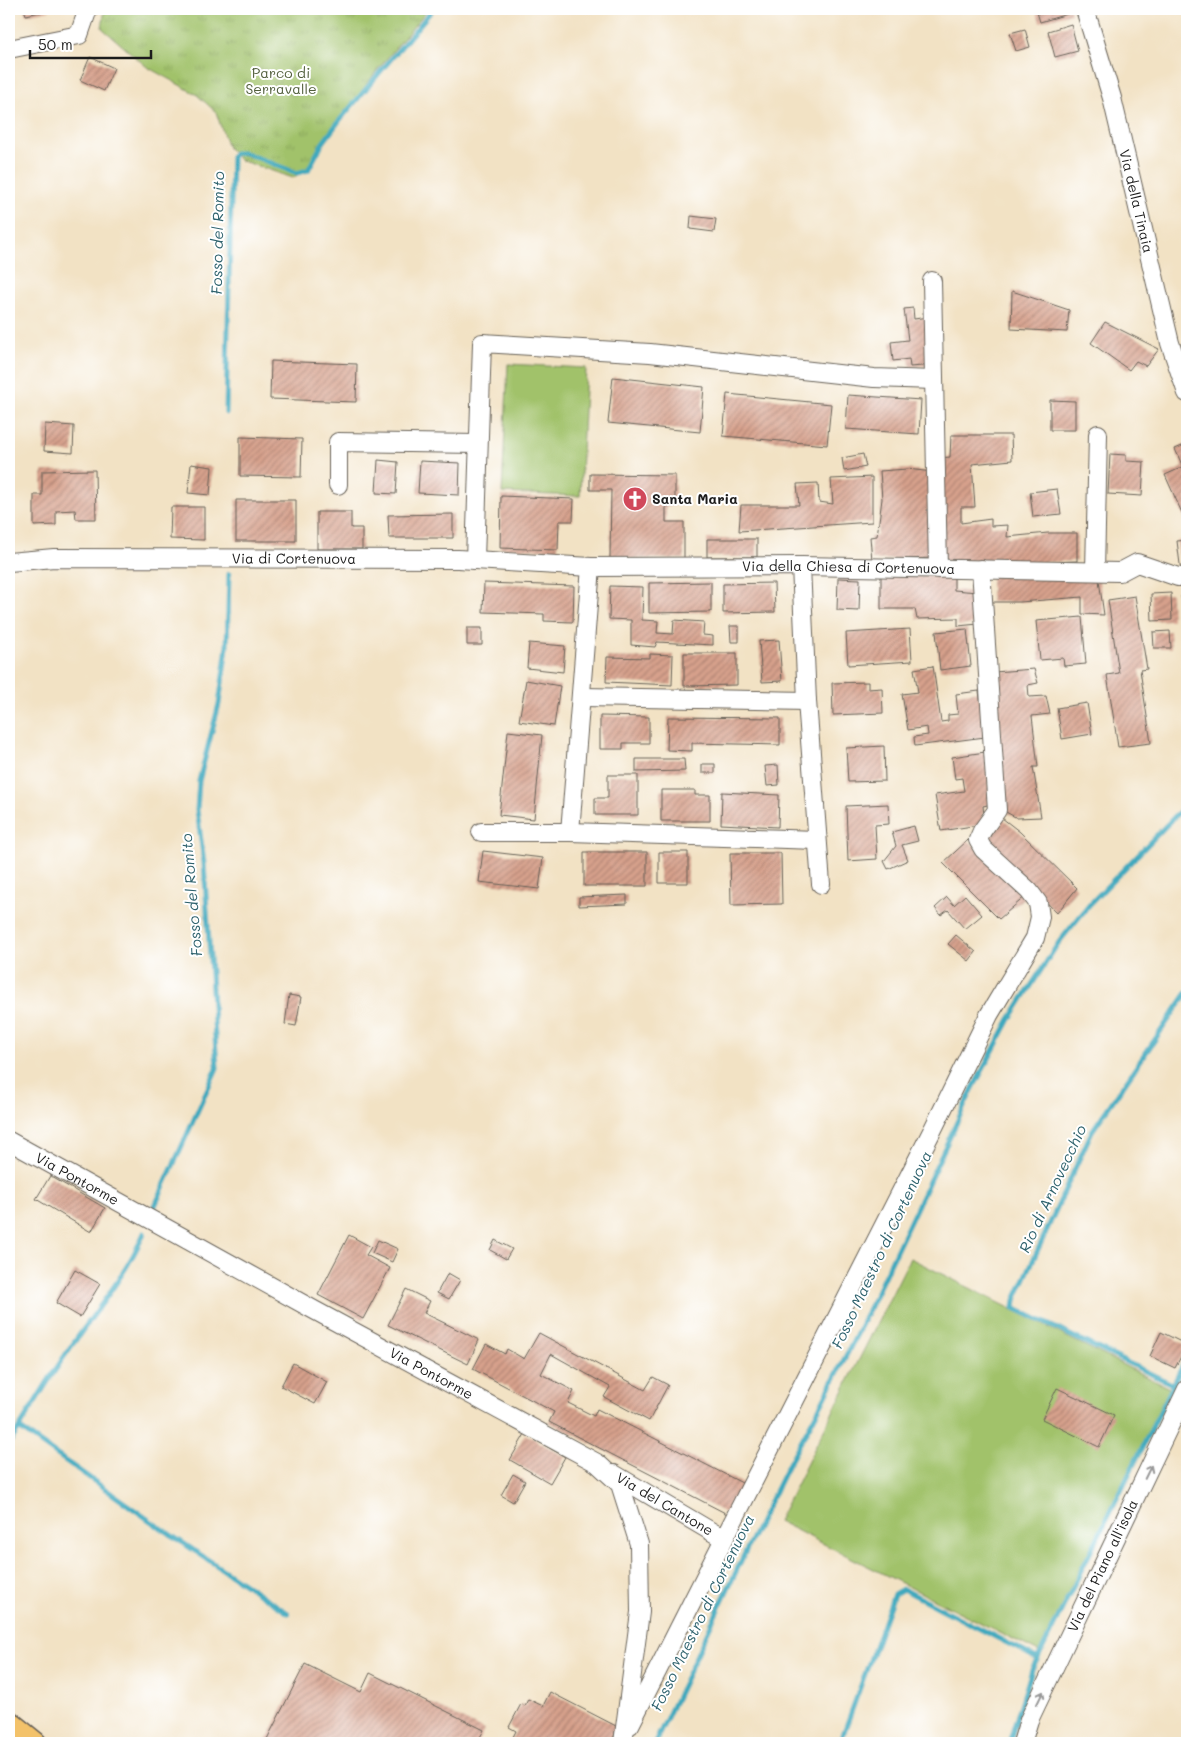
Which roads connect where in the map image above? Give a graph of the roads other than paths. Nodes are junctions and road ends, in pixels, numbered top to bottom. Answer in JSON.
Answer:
{"nodes":[{"id":1,"x":88,"y":9,"type":"edge"},
{"id":2,"x":1085,"y":9,"type":"edge"},
{"id":3,"x":9,"y":49,"type":"edge"},
{"id":4,"x":932,"y":281,"type":"dead end"},
{"id":5,"x":934,"y":380,"type":"junction"},
{"id":6,"x":1187,"y":393,"type":"edge"},
{"id":7,"x":1098,"y":434,"type":"dead end"},
{"id":8,"x":478,"y":444,"type":"junction"},
{"id":9,"x":338,"y":485,"type":"dead end"},
{"id":10,"x":474,"y":560,"type":"junction"},
{"id":11,"x":9,"y":562,"type":"edge"},
{"id":12,"x":802,"y":566,"type":"junction"},
{"id":13,"x":584,"y":567,"type":"junction"},
{"id":14,"x":938,"y":569,"type":"junction"},
{"id":15,"x":981,"y":569,"type":"junction"},
{"id":16,"x":1095,"y":571,"type":"junction"},
{"id":17,"x":1187,"y":577,"type":"edge"},
{"id":18,"x":582,"y":697,"type":"junction"},
{"id":19,"x":807,"y":700,"type":"junction"},
{"id":20,"x":481,"y":832,"type":"dead end"},
{"id":21,"x":570,"y":832,"type":"junction"},
{"id":22,"x":817,"y":840,"type":"junction"},
{"id":23,"x":821,"y":884,"type":"dead end"},
{"id":24,"x":9,"y":1141,"type":"edge"},
{"id":25,"x":1187,"y":1389,"type":"edge"},
{"id":26,"x":596,"y":1463,"type":"junction"},
{"id":27,"x":724,"y":1539,"type":"junction"},
{"id":28,"x":623,"y":1740,"type":"edge"},
{"id":29,"x":1022,"y":1743,"type":"edge"}],
"edges":[{"from":1,"to":3,"type":"street"},
{"from":2,"to":6,"type":"street","name":"Via della Tinaia"},
{"from":4,"to":5,"type":"street"},
{"from":5,"to":8,"type":"street"},
{"from":5,"to":14,"type":"street"},
{"from":7,"to":16,"type":"street"},
{"from":8,"to":9,"type":"street"},
{"from":8,"to":10,"type":"street"},
{"from":10,"to":11,"type":"street","name":"Via di Cortenuova"},
{"from":10,"to":13,"type":"street","name":"Via di Cortenuova"},
{"from":12,"to":13,"type":"street","name":"Via della Chiesa di Cortenuova"},
{"from":12,"to":14,"type":"street","name":"Via della Chiesa di Cortenuova"},
{"from":12,"to":19,"type":"street"},
{"from":13,"to":18,"type":"street"},
{"from":14,"to":15,"type":"street","name":"Via della Chiesa di Cortenuova"},
{"from":15,"to":16,"type":"street","name":"Via della Chiesa di Cortenuova"},
{"from":15,"to":27,"type":"street"},
{"from":16,"to":17,"type":"street","name":"Via della Chiesa di Cortenuova"},
{"from":18,"to":19,"type":"street"},
{"from":18,"to":21,"type":"street"},
{"from":19,"to":22,"type":"street"},
{"from":20,"to":21,"type":"street"},
{"from":21,"to":22,"type":"street"},
{"from":22,"to":23,"type":"street"},
{"from":24,"to":26,"type":"street","name":"Via Pontorme"},
{"from":29,"to":25,"type":"street","name":"Via del Piano all'isola","one_way":true},
{"from":26,"to":27,"type":"street","name":"Via del Cantone"},
{"from":26,"to":28,"type":"street","name":"Via Pontorme"},
{"from":27,"to":28,"type":"street","name":"Via del Cantone"}]}
